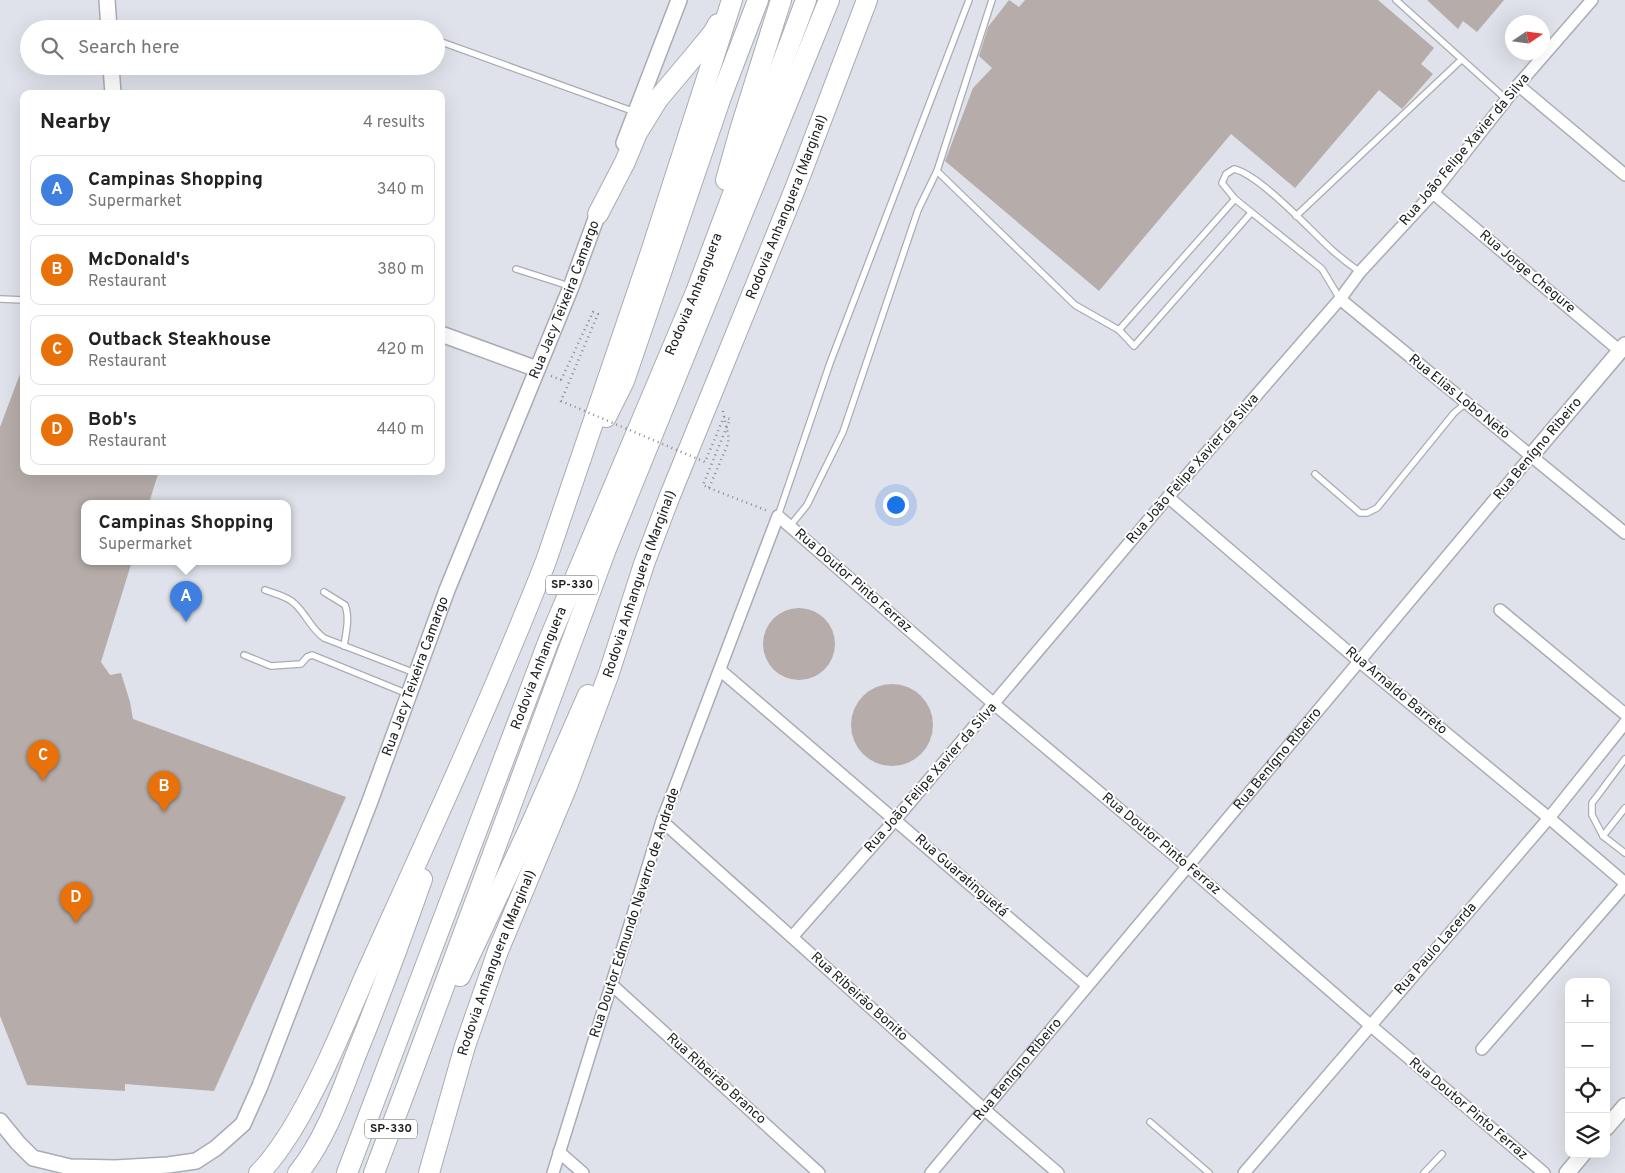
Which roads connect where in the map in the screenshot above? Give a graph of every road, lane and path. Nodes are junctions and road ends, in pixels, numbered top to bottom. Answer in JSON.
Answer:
{"nodes":[{"id":1,"x":107,"y":0,"type":"edge"},
{"id":2,"x":679,"y":0,"type":"edge"},
{"id":3,"x":732,"y":0,"type":"edge"},
{"id":4,"x":758,"y":0,"type":"edge"},
{"id":5,"x":782,"y":0,"type":"edge"},
{"id":6,"x":806,"y":0,"type":"edge"},
{"id":7,"x":829,"y":0,"type":"edge"},
{"id":8,"x":867,"y":0,"type":"edge"},
{"id":9,"x":969,"y":0,"type":"edge"},
{"id":10,"x":992,"y":0,"type":"edge"},
{"id":11,"x":1396,"y":0,"type":"edge"},
{"id":12,"x":1592,"y":0,"type":"edge"},
{"id":13,"x":108,"y":20,"type":"edge"},
{"id":14,"x":445,"y":43,"type":"edge"},
{"id":15,"x":1461,"y":60,"type":"junction"},
{"id":16,"x":112,"y":75,"type":"edge"},
{"id":17,"x":1518,"y":85,"type":"junction"},
{"id":18,"x":113,"y":90,"type":"edge"},
{"id":19,"x":1507,"y":100,"type":"junction"},
{"id":20,"x":635,"y":112,"type":"junction"},
{"id":21,"x":937,"y":171,"type":"junction"},
{"id":22,"x":1625,"y":175,"type":"edge"},
{"id":23,"x":1433,"y":193,"type":"junction"},
{"id":24,"x":1235,"y":199,"type":"junction"},
{"id":25,"x":1251,"y":213,"type":"junction"},
{"id":26,"x":598,"y":214,"type":"junction"},
{"id":27,"x":1296,"y":216,"type":"junction"},
{"id":28,"x":516,"y":269,"type":"dead end"},
{"id":29,"x":1360,"y":272,"type":"junction"},
{"id":30,"x":572,"y":287,"type":"junction"},
{"id":31,"x":696,"y":292,"type":"junction"},
{"id":32,"x":0,"y":299,"type":"edge"},
{"id":33,"x":1340,"y":299,"type":"junction"},
{"id":34,"x":20,"y":300,"type":"edge"},
{"id":35,"x":1119,"y":330,"type":"junction"},
{"id":36,"x":445,"y":335,"type":"edge"},
{"id":37,"x":1623,"y":348,"type":"edge"},
{"id":38,"x":537,"y":369,"type":"junction"},
{"id":39,"x":561,"y":380,"type":"dead end"},
{"id":40,"x":1466,"y":403,"type":"junction"},
{"id":41,"x":727,"y":446,"type":"dead end"},
{"id":42,"x":1532,"y":456,"type":"junction"},
{"id":43,"x":1315,"y":474,"type":"dead end"},
{"id":44,"x":709,"y":488,"type":"junction"},
{"id":45,"x":1168,"y":497,"type":"junction"},
{"id":46,"x":567,"y":498,"type":"junction"},
{"id":47,"x":778,"y":516,"type":"junction"},
{"id":48,"x":790,"y":526,"type":"junction"},
{"id":49,"x":1625,"y":532,"type":"edge"},
{"id":50,"x":644,"y":564,"type":"junction"},
{"id":51,"x":266,"y":590,"type":"dead end"},
{"id":52,"x":324,"y":592,"type":"dead end"},
{"id":53,"x":1500,"y":610,"type":"dead end"},
{"id":54,"x":344,"y":646,"type":"junction"},
{"id":55,"x":244,"y":655,"type":"dead end"},
{"id":56,"x":1360,"y":662,"type":"junction"},
{"id":57,"x":720,"y":670,"type":"junction"},
{"id":58,"x":416,"y":673,"type":"junction"},
{"id":59,"x":408,"y":694,"type":"junction"},
{"id":60,"x":994,"y":704,"type":"junction"},
{"id":61,"x":1625,"y":714,"type":"edge"},
{"id":62,"x":1625,"y":724,"type":"edge"},
{"id":63,"x":469,"y":747,"type":"junction"},
{"id":64,"x":1625,"y":759,"type":"edge"},
{"id":65,"x":1625,"y":808,"type":"edge"},
{"id":66,"x":1549,"y":818,"type":"junction"},
{"id":67,"x":662,"y":820,"type":"junction"},
{"id":68,"x":895,"y":820,"type":"junction"},
{"id":69,"x":1603,"y":836,"type":"junction"},
{"id":70,"x":1625,"y":853,"type":"edge"},
{"id":71,"x":1187,"y":866,"type":"junction"},
{"id":72,"x":1625,"y":884,"type":"edge"},
{"id":73,"x":792,"y":937,"type":"junction"},
{"id":74,"x":1087,"y":985,"type":"junction"},
{"id":75,"x":612,"y":986,"type":"junction"},
{"id":76,"x":1370,"y":1025,"type":"junction"},
{"id":77,"x":1482,"y":1049,"type":"dead end"},
{"id":78,"x":407,"y":1086,"type":"junction"},
{"id":79,"x":1625,"y":1106,"type":"edge"},
{"id":80,"x":985,"y":1110,"type":"junction"},
{"id":81,"x":0,"y":1121,"type":"edge"},
{"id":82,"x":1150,"y":1122,"type":"dead end"},
{"id":83,"x":1610,"y":1123,"type":"edge"},
{"id":84,"x":559,"y":1152,"type":"junction"},
{"id":85,"x":1442,"y":1154,"type":"dead end"},
{"id":86,"x":1580,"y":1158,"type":"edge"},
{"id":87,"x":259,"y":1173,"type":"edge"},
{"id":88,"x":298,"y":1173,"type":"edge"},
{"id":89,"x":347,"y":1173,"type":"edge"},
{"id":90,"x":374,"y":1173,"type":"edge"},
{"id":91,"x":429,"y":1173,"type":"edge"},
{"id":92,"x":554,"y":1173,"type":"edge"},
{"id":93,"x":583,"y":1173,"type":"edge"},
{"id":94,"x":820,"y":1173,"type":"edge"},
{"id":95,"x":931,"y":1173,"type":"edge"},
{"id":96,"x":1058,"y":1173,"type":"edge"},
{"id":97,"x":1209,"y":1173,"type":"edge"},
{"id":98,"x":1244,"y":1173,"type":"edge"},
{"id":99,"x":1424,"y":1173,"type":"edge"},
{"id":100,"x":1544,"y":1173,"type":"edge"},
{"id":101,"x":1567,"y":1173,"type":"edge"}],
"edges":[{"from":1,"to":13,"type":"street"},
{"from":2,"to":20,"type":"street","name":"Rua Jacy Teixeira Camargo"},
{"from":3,"to":26,"type":"highway"},
{"from":3,"to":46,"type":"highway"},
{"from":4,"to":46,"type":"highway"},
{"from":5,"to":31,"type":"highway"},
{"from":6,"to":31,"type":"highway","name":"Rodovia Anhanguera","number":"SP-330"},
{"from":7,"to":78,"type":"highway","name":"Rodovia Anhanguera","number":"SP-330"},
{"from":8,"to":50,"type":"highway","name":"Rodovia Anhanguera (Marginal)"},
{"from":9,"to":47,"type":"lane"},
{"from":10,"to":21,"type":"lane"},
{"from":11,"to":15,"type":"lane"},
{"from":12,"to":17,"type":"street","name":"Rua João Felipe Xavier da Silva"},
{"from":14,"to":20,"type":"lane"},
{"from":15,"to":19,"type":"lane"},
{"from":15,"to":27,"type":"lane"},
{"from":16,"to":18,"type":"street"},
{"from":17,"to":19,"type":"street","name":"Rua João Felipe Xavier da Silva"},
{"from":17,"to":22,"type":"street"},
{"from":19,"to":23,"type":"street","name":"Rua João Felipe Xavier da Silva"},
{"from":20,"to":26,"type":"street","name":"Rua Jacy Teixeira Camargo"},
{"from":21,"to":35,"type":"lane"},
{"from":21,"to":48,"type":"lane"},
{"from":23,"to":29,"type":"street","name":"Rua João Felipe Xavier da Silva"},
{"from":23,"to":37,"type":"street","name":"Rua Jorge Chegure"},
{"from":24,"to":25,"type":"lane"},
{"from":24,"to":27,"type":"lane"},
{"from":24,"to":35,"type":"lane"},
{"from":25,"to":33,"type":"lane"},
{"from":25,"to":35,"type":"lane"},
{"from":26,"to":30,"type":"street","name":"Rua Jacy Teixeira Camargo"},
{"from":27,"to":29,"type":"lane"},
{"from":28,"to":30,"type":"lane"},
{"from":29,"to":33,"type":"street","name":"Rua João Felipe Xavier da Silva"},
{"from":30,"to":38,"type":"street","name":"Rua Jacy Teixeira Camargo"},
{"from":31,"to":89,"type":"highway","name":"Rodovia Anhanguera","number":"SP-330"},
{"from":32,"to":34,"type":"lane"},
{"from":33,"to":40,"type":"street","name":"Rua Elias Lobo Neto"},
{"from":33,"to":45,"type":"street","name":"Rua João Felipe Xavier da Silva"},
{"from":36,"to":38,"type":"street"},
{"from":37,"to":42,"type":"street","name":"Rua Benígno Ribeiro"},
{"from":38,"to":58,"type":"street","name":"Rua Jacy Teixeira Camargo"},
{"from":39,"to":44,"type":"path","bridge":true},
{"from":40,"to":42,"type":"street","name":"Rua Elias Lobo Neto"},
{"from":40,"to":43,"type":"lane"},
{"from":41,"to":44,"type":"path","bridge":true},
{"from":42,"to":49,"type":"street","name":"Rua Elias Lobo Neto"},
{"from":42,"to":56,"type":"street","name":"Rua Benígno Ribeiro"},
{"from":44,"to":47,"type":"path"},
{"from":45,"to":56,"type":"street","name":"Rua Arnaldo Barreto"},
{"from":45,"to":60,"type":"street","name":"Rua João Felipe Xavier da Silva"},
{"from":46,"to":63,"type":"highway"},
{"from":47,"to":48,"type":"street","name":"Rua Doutor Pinto Ferraz"},
{"from":47,"to":57,"type":"street","name":"Rua Doutor Edmundo Navarro de Andrade"},
{"from":48,"to":60,"type":"street","name":"Rua Doutor Pinto Ferraz"},
{"from":50,"to":78,"type":"highway"},
{"from":50,"to":91,"type":"highway","name":"Rodovia Anhanguera (Marginal)"},
{"from":51,"to":54,"type":"lane"},
{"from":52,"to":54,"type":"lane"},
{"from":53,"to":61,"type":"street"},
{"from":54,"to":58,"type":"lane"},
{"from":55,"to":59,"type":"lane"},
{"from":56,"to":66,"type":"street","name":"Rua Arnaldo Barreto"},
{"from":56,"to":71,"type":"street","name":"Rua Benígno Ribeiro"},
{"from":57,"to":67,"type":"street","name":"Rua Doutor Edmundo Navarro de Andrade"},
{"from":57,"to":68,"type":"street","name":"Rua Guaratinguetá"},
{"from":58,"to":59,"type":"street","name":"Rua Jacy Teixeira Camargo"},
{"from":59,"to":81,"type":"street","name":"Rua Jacy Teixeira Camargo"},
{"from":60,"to":68,"type":"street","name":"Rua João Felipe Xavier da Silva"},
{"from":60,"to":71,"type":"street","name":"Rua Doutor Pinto Ferraz"},
{"from":62,"to":66,"type":"street","name":"Rua Paulo Lacerda"},
{"from":63,"to":87,"type":"highway"},
{"from":63,"to":88,"type":"highway"},
{"from":64,"to":69,"type":"lane"},
{"from":65,"to":69,"type":"lane"},
{"from":66,"to":72,"type":"street","name":"Rua Arnaldo Barreto"},
{"from":66,"to":76,"type":"street","name":"Rua Paulo Lacerda"},
{"from":67,"to":73,"type":"street","name":"Rua Ribeirão Bonito"},
{"from":67,"to":75,"type":"street","name":"Rua Doutor Edmundo Navarro de Andrade"},
{"from":68,"to":73,"type":"street","name":"Rua João Felipe Xavier da Silva"},
{"from":68,"to":74,"type":"street","name":"Rua Guaratinguetá"},
{"from":69,"to":70,"type":"lane"},
{"from":71,"to":74,"type":"street","name":"Rua Benígno Ribeiro"},
{"from":71,"to":76,"type":"street","name":"Rua Doutor Pinto Ferraz"},
{"from":72,"to":77,"type":"street"},
{"from":73,"to":80,"type":"street","name":"Rua Ribeirão Bonito"},
{"from":74,"to":80,"type":"street","name":"Rua Benígno Ribeiro"},
{"from":75,"to":84,"type":"street","name":"Rua Doutor Edmundo Navarro de Andrade"},
{"from":75,"to":94,"type":"street","name":"Rua Ribeirão Branco"},
{"from":76,"to":98,"type":"street","name":"Rua Paulo Lacerda"},
{"from":76,"to":100,"type":"street","name":"Rua Doutor Pinto Ferraz"},
{"from":78,"to":90,"type":"highway","name":"Rodovia Anhanguera","number":"SP-330"},
{"from":79,"to":83,"type":"street"},
{"from":80,"to":95,"type":"street","name":"Rua Benígno Ribeiro"},
{"from":80,"to":96,"type":"street","name":"Rua Ribeirão Bonito"},
{"from":82,"to":97,"type":"lane"},
{"from":84,"to":92,"type":"street","name":"Rua Doutor Edmundo Navarro de Andrade"},
{"from":84,"to":93,"type":"street"},
{"from":85,"to":99,"type":"lane"},
{"from":86,"to":101,"type":"street"}]}
